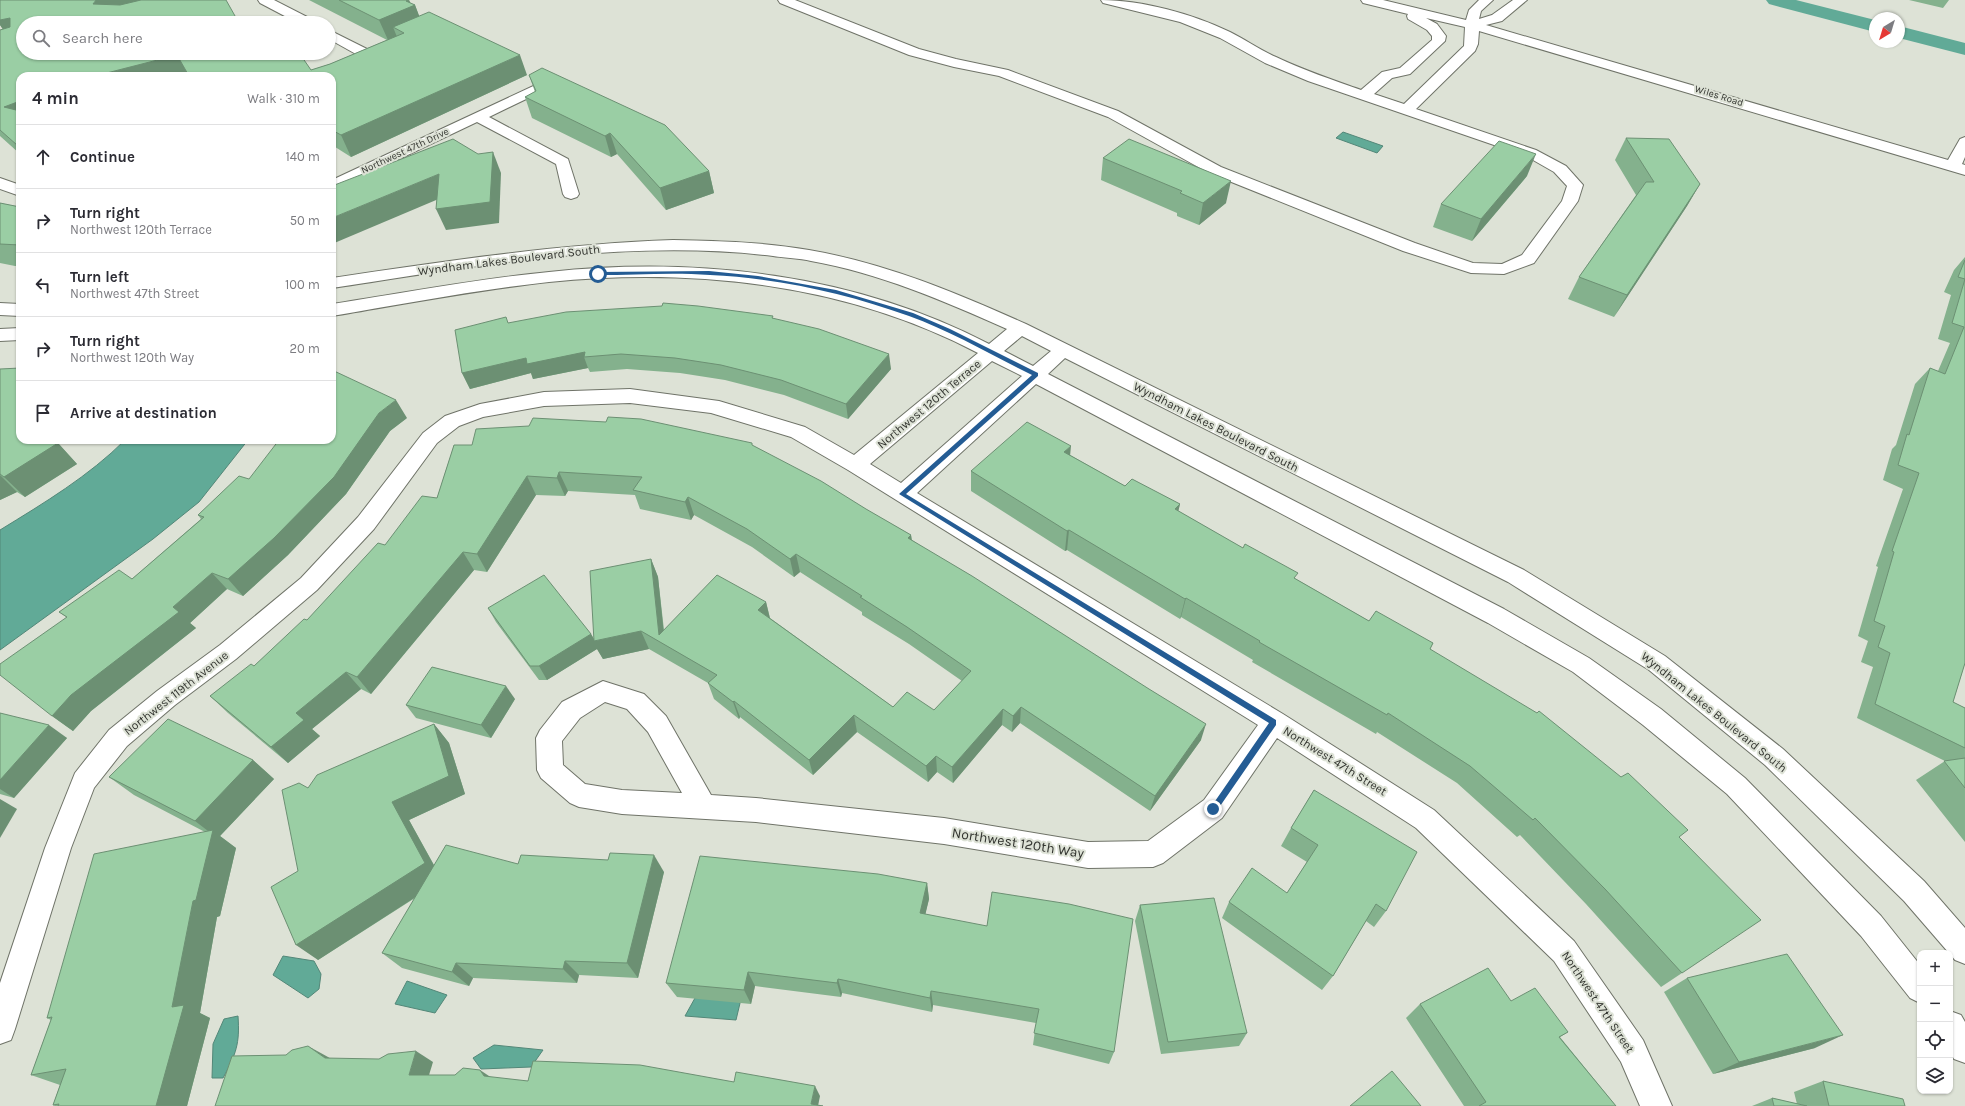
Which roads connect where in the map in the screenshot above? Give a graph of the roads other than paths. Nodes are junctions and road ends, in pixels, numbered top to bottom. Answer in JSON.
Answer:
{"nodes":[{"id":1,"x":264,"y":0,"type":"edge"},
{"id":2,"x":784,"y":0,"type":"edge"},
{"id":3,"x":1107,"y":0,"type":"edge"},
{"id":4,"x":1367,"y":0,"type":"edge"},
{"id":5,"x":1487,"y":0,"type":"edge"},
{"id":6,"x":1521,"y":0,"type":"edge"},
{"id":7,"x":1402,"y":5,"type":"edge"},
{"id":8,"x":295,"y":16,"type":"edge"},
{"id":9,"x":1472,"y":25,"type":"junction"},
{"id":10,"x":336,"y":38,"type":"edge"},
{"id":11,"x":382,"y":49,"type":"edge"},
{"id":12,"x":368,"y":55,"type":"junction"},
{"id":13,"x":348,"y":62,"type":"edge"},
{"id":14,"x":1405,"y":70,"type":"junction"},
{"id":15,"x":542,"y":86,"type":"edge"},
{"id":16,"x":1407,"y":90,"type":"junction"},
{"id":17,"x":1364,"y":96,"type":"junction"},
{"id":18,"x":1382,"y":102,"type":"junction"},
{"id":19,"x":1406,"y":110,"type":"junction"},
{"id":20,"x":478,"y":117,"type":"junction"},
{"id":21,"x":1964,"y":146,"type":"edge"},
{"id":22,"x":1959,"y":168,"type":"edge"},
{"id":23,"x":1,"y":184,"type":"edge"},
{"id":24,"x":336,"y":184,"type":"edge"},
{"id":25,"x":16,"y":190,"type":"edge"},
{"id":26,"x":571,"y":194,"type":"dead end"},
{"id":27,"x":336,"y":282,"type":"edge"},
{"id":28,"x":0,"y":309,"type":"edge"},
{"id":29,"x":336,"y":309,"type":"edge"},
{"id":30,"x":16,"y":310,"type":"edge"},
{"id":31,"x":1020,"y":328,"type":"junction"},
{"id":32,"x":16,"y":334,"type":"edge"},
{"id":33,"x":0,"y":335,"type":"edge"},
{"id":34,"x":1063,"y":350,"type":"junction"},
{"id":35,"x":991,"y":352,"type":"junction"},
{"id":36,"x":1036,"y":375,"type":"junction"},
{"id":37,"x":452,"y":421,"type":"joint"},
{"id":38,"x":856,"y":465,"type":"junction"},
{"id":39,"x":902,"y":494,"type":"junction"},
{"id":40,"x":1274,"y":722,"type":"junction"},
{"id":41,"x":704,"y":807,"type":"junction"},
{"id":42,"x":1965,"y":950,"type":"edge"},
{"id":43,"x":1918,"y":986,"type":"edge"},
{"id":44,"x":0,"y":1029,"type":"edge"},
{"id":45,"x":1656,"y":1106,"type":"edge"}],
"edges":[{"from":1,"to":8,"type":"street"},
{"from":2,"to":19,"type":"street"},
{"from":3,"to":17,"type":"street"},
{"from":4,"to":7,"type":"street","name":"Wiles Road"},
{"from":5,"to":9,"type":"street"},
{"from":6,"to":9,"type":"street"},
{"from":7,"to":9,"type":"street","name":"Wiles Road"},
{"from":7,"to":14,"type":"street"},
{"from":9,"to":16,"type":"street"},
{"from":9,"to":22,"type":"street","name":"Wiles Road"},
{"from":10,"to":12,"type":"street"},
{"from":11,"to":12,"type":"street"},
{"from":12,"to":13,"type":"street"},
{"from":14,"to":16,"type":"street"},
{"from":14,"to":17,"type":"street"},
{"from":15,"to":20,"type":"street","name":"Northwest 47th Drive"},
{"from":16,"to":18,"type":"street"},
{"from":16,"to":19,"type":"street"},
{"from":17,"to":18,"type":"street"},
{"from":18,"to":19,"type":"street"},
{"from":20,"to":24,"type":"street","name":"Northwest 47th Drive"},
{"from":20,"to":26,"type":"street"},
{"from":21,"to":22,"type":"street"},
{"from":23,"to":25,"type":"street"},
{"from":27,"to":31,"type":"street","name":"Wyndham Lakes Boulevard South"},
{"from":28,"to":30,"type":"street"},
{"from":29,"to":35,"type":"street","name":"Wyndham Lakes Boulevard South"},
{"from":31,"to":34,"type":"street","name":"Wyndham Lakes Boulevard South"},
{"from":31,"to":35,"type":"street","name":"Northwest 120th Terrace"},
{"from":32,"to":33,"type":"street"},
{"from":34,"to":36,"type":"street"},
{"from":34,"to":42,"type":"street","name":"Wyndham Lakes Boulevard South"},
{"from":35,"to":36,"type":"street","name":"Wyndham Lakes Boulevard South"},
{"from":35,"to":38,"type":"street","name":"Northwest 120th Terrace"},
{"from":36,"to":39,"type":"street"},
{"from":36,"to":43,"type":"street","name":"Wyndham Lakes Boulevard South"},
{"from":37,"to":38,"type":"street","name":"Northwest 47th Street"},
{"from":37,"to":44,"type":"street","name":"Northwest 119th Avenue"},
{"from":38,"to":39,"type":"street","name":"Northwest 47th Street"},
{"from":39,"to":40,"type":"street","name":"Northwest 47th Street"},
{"from":40,"to":41,"type":"street","name":"Northwest 120th Way"},
{"from":40,"to":45,"type":"street","name":"Northwest 47th Street"},
{"from":41,"to":41,"type":"street","name":"Northwest 120th Way"}]}
